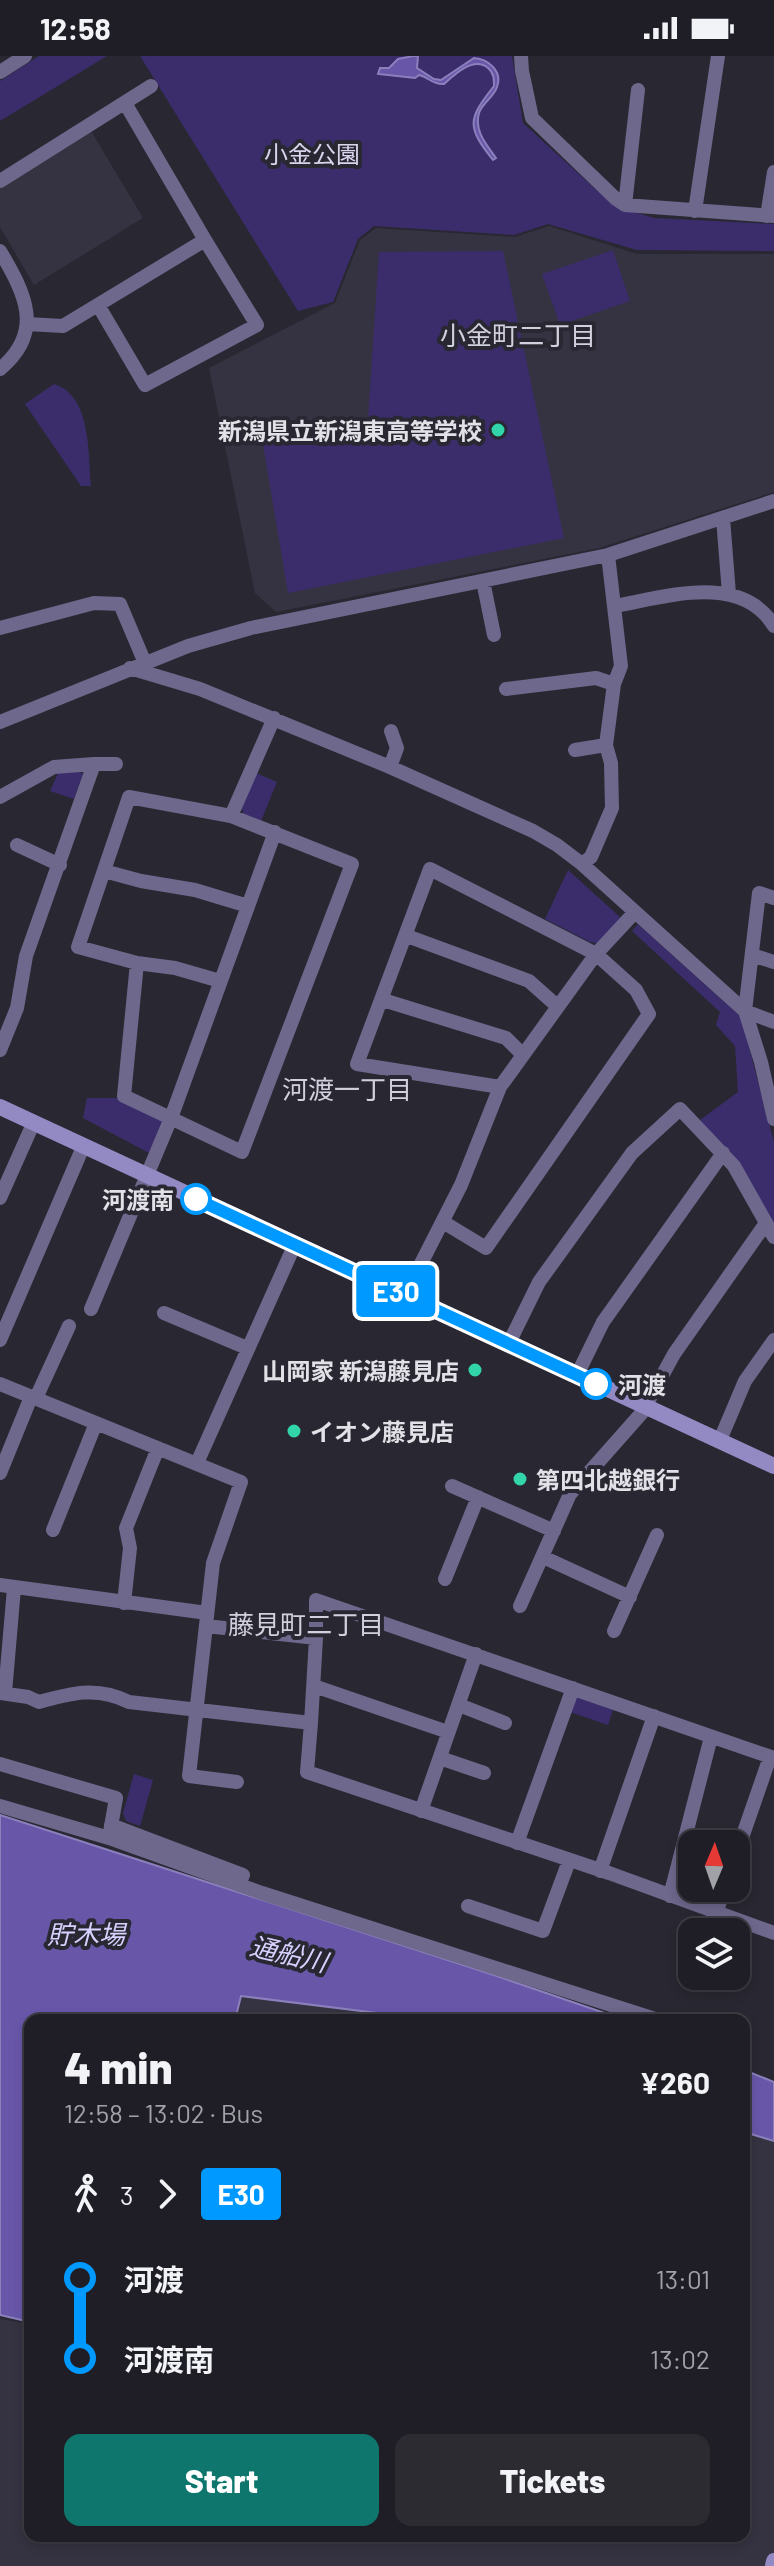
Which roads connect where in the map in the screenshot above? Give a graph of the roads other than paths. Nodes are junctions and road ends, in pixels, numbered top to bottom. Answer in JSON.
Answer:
{"nodes":[{"id":1,"x":25,"y":56,"type":"edge"},
{"id":2,"x":521,"y":56,"type":"edge"},
{"id":3,"x":718,"y":56,"type":"edge"},
{"id":4,"x":0,"y":72,"type":"edge"},
{"id":5,"x":151,"y":86,"type":"dead end"},
{"id":6,"x":638,"y":90,"type":"dead end"},
{"id":7,"x":125,"y":103,"type":"junction"},
{"id":8,"x":774,"y":172,"type":"edge"},
{"id":9,"x":0,"y":181,"type":"edge"},
{"id":10,"x":625,"y":205,"type":"junction"},
{"id":11,"x":695,"y":211,"type":"junction"},
{"id":12,"x":770,"y":216,"type":"edge"},
{"id":13,"x":205,"y":240,"type":"junction"},
{"id":14,"x":0,"y":251,"type":"edge"},
{"id":15,"x":98,"y":305,"type":"junction"},
{"id":16,"x":27,"y":324,"type":"junction"},
{"id":17,"x":0,"y":369,"type":"edge"},
{"id":18,"x":774,"y":501,"type":"edge"},
{"id":19,"x":723,"y":518,"type":"junction"},
{"id":20,"x":608,"y":555,"type":"junction"},
{"id":21,"x":483,"y":581,"type":"junction"},
{"id":22,"x":729,"y":594,"type":"junction"},
{"id":23,"x":615,"y":606,"type":"junction"},
{"id":24,"x":772,"y":618,"type":"edge"},
{"id":25,"x":0,"y":628,"type":"edge"},
{"id":26,"x":494,"y":635,"type":"dead end"},
{"id":27,"x":145,"y":663,"type":"junction"},
{"id":28,"x":130,"y":668,"type":"junction"},
{"id":29,"x":614,"y":684,"type":"junction"},
{"id":30,"x":506,"y":689,"type":"dead end"},
{"id":31,"x":274,"y":718,"type":"junction"},
{"id":32,"x":0,"y":722,"type":"edge"},
{"id":33,"x":391,"y":731,"type":"dead end"},
{"id":34,"x":606,"y":745,"type":"junction"},
{"id":35,"x":575,"y":750,"type":"dead end"},
{"id":36,"x":94,"y":764,"type":"junction"},
{"id":37,"x":116,"y":764,"type":"dead end"},
{"id":38,"x":390,"y":767,"type":"junction"},
{"id":39,"x":0,"y":797,"type":"edge"},
{"id":40,"x":231,"y":816,"type":"junction"},
{"id":41,"x":275,"y":832,"type":"junction"},
{"id":42,"x":17,"y":845,"type":"dead end"},
{"id":43,"x":582,"y":864,"type":"junction"},
{"id":44,"x":60,"y":865,"type":"junction"},
{"id":45,"x":104,"y":871,"type":"junction"},
{"id":46,"x":774,"y":898,"type":"edge"},
{"id":47,"x":248,"y":906,"type":"junction"},
{"id":48,"x":635,"y":912,"type":"junction"},
{"id":49,"x":407,"y":936,"type":"junction"},
{"id":50,"x":596,"y":954,"type":"junction"},
{"id":51,"x":752,"y":955,"type":"junction"},
{"id":52,"x":774,"y":962,"type":"edge"},
{"id":53,"x":137,"y":963,"type":"junction"},
{"id":54,"x":220,"y":981,"type":"junction"},
{"id":55,"x":383,"y":1000,"type":"junction"},
{"id":56,"x":557,"y":1006,"type":"junction"},
{"id":57,"x":745,"y":1011,"type":"junction"},
{"id":58,"x":774,"y":1022,"type":"edge"},
{"id":59,"x":0,"y":1050,"type":"edge"},
{"id":60,"x":522,"y":1054,"type":"junction"},
{"id":61,"x":500,"y":1087,"type":"junction"},
{"id":62,"x":0,"y":1107,"type":"edge"},
{"id":63,"x":171,"y":1118,"type":"junction"},
{"id":64,"x":774,"y":1119,"type":"edge"},
{"id":65,"x":33,"y":1124,"type":"junction"},
{"id":66,"x":83,"y":1147,"type":"junction"},
{"id":67,"x":723,"y":1153,"type":"junction"},
{"id":68,"x":146,"y":1176,"type":"junction"},
{"id":69,"x":0,"y":1198,"type":"edge"},
{"id":70,"x":443,"y":1222,"type":"junction"},
{"id":71,"x":766,"y":1223,"type":"junction"},
{"id":72,"x":774,"y":1237,"type":"edge"},
{"id":73,"x":295,"y":1244,"type":"junction"},
{"id":74,"x":405,"y":1295,"type":"junction"},
{"id":75,"x":91,"y":1309,"type":"dead end"},
{"id":76,"x":164,"y":1313,"type":"dead end"},
{"id":77,"x":69,"y":1326,"type":"dead end"},
{"id":78,"x":0,"y":1340,"type":"edge"},
{"id":79,"x":774,"y":1340,"type":"edge"},
{"id":80,"x":509,"y":1343,"type":"junction"},
{"id":81,"x":247,"y":1348,"type":"junction"},
{"id":82,"x":577,"y":1375,"type":"junction"},
{"id":83,"x":0,"y":1384,"type":"edge"},
{"id":84,"x":34,"y":1398,"type":"junction"},
{"id":85,"x":646,"y":1407,"type":"junction"},
{"id":86,"x":96,"y":1423,"type":"junction"},
{"id":87,"x":720,"y":1440,"type":"junction"},
{"id":88,"x":158,"y":1448,"type":"junction"},
{"id":89,"x":197,"y":1463,"type":"junction"},
{"id":90,"x":774,"y":1466,"type":"edge"},
{"id":91,"x":0,"y":1473,"type":"edge"},
{"id":92,"x":452,"y":1486,"type":"dead end"},
{"id":93,"x":478,"y":1497,"type":"junction"},
{"id":94,"x":53,"y":1530,"type":"dead end"},
{"id":95,"x":554,"y":1531,"type":"junction"},
{"id":96,"x":657,"y":1535,"type":"dead end"},
{"id":97,"x":543,"y":1557,"type":"junction"},
{"id":98,"x":445,"y":1579,"type":"dead end"},
{"id":99,"x":7,"y":1586,"type":"edge"},
{"id":100,"x":630,"y":1597,"type":"junction"},
{"id":101,"x":124,"y":1603,"type":"junction"},
{"id":102,"x":520,"y":1606,"type":"dead end"},
{"id":103,"x":207,"y":1620,"type":"junction"},
{"id":104,"x":614,"y":1631,"type":"dead end"},
{"id":105,"x":316,"y":1638,"type":"junction"},
{"id":106,"x":476,"y":1654,"type":"junction"},
{"id":107,"x":314,"y":1686,"type":"junction"},
{"id":108,"x":573,"y":1688,"type":"junction"},
{"id":109,"x":2,"y":1693,"type":"edge"},
{"id":110,"x":459,"y":1705,"type":"junction"},
{"id":111,"x":196,"y":1710,"type":"junction"},
{"id":112,"x":654,"y":1716,"type":"junction"},
{"id":113,"x":311,"y":1723,"type":"junction"},
{"id":114,"x":505,"y":1723,"type":"dead end"},
{"id":115,"x":448,"y":1732,"type":"junction"},
{"id":116,"x":711,"y":1737,"type":"junction"},
{"id":117,"x":772,"y":1757,"type":"edge"},
{"id":118,"x":440,"y":1758,"type":"junction"},
{"id":119,"x":0,"y":1764,"type":"edge"},
{"id":120,"x":484,"y":1773,"type":"dead end"},
{"id":121,"x":237,"y":1782,"type":"dead end"},
{"id":122,"x":0,"y":1806,"type":"edge"},
{"id":123,"x":421,"y":1811,"type":"junction"},
{"id":124,"x":745,"y":1830,"type":"edge"},
{"id":125,"x":110,"y":1831,"type":"junction"},
{"id":126,"x":517,"y":1843,"type":"junction"},
{"id":127,"x":569,"y":1861,"type":"junction"},
{"id":128,"x":600,"y":1871,"type":"junction"},
{"id":129,"x":670,"y":1896,"type":"junction"},
{"id":130,"x":720,"y":1902,"type":"edge"},
{"id":131,"x":468,"y":1906,"type":"dead end"},
{"id":132,"x":716,"y":1913,"type":"junction"},
{"id":133,"x":774,"y":1933,"type":"edge"},
{"id":134,"x":639,"y":2014,"type":"edge"}],
"edges":[{"from":1,"to":4,"type":"street"},
{"from":2,"to":10,"type":"street"},
{"from":3,"to":11,"type":"street"},
{"from":5,"to":7,"type":"street"},
{"from":6,"to":10,"type":"street"},
{"from":7,"to":9,"type":"street"},
{"from":7,"to":13,"type":"street"},
{"from":8,"to":12,"type":"street"},
{"from":10,"to":11,"type":"street"},
{"from":11,"to":12,"type":"street"},
{"from":13,"to":15,"type":"street"},
{"from":13,"to":15,"type":"street"},
{"from":14,"to":16,"type":"street"},
{"from":15,"to":16,"type":"street"},
{"from":16,"to":17,"type":"street"},
{"from":18,"to":19,"type":"street"},
{"from":19,"to":20,"type":"street"},
{"from":19,"to":22,"type":"street"},
{"from":20,"to":21,"type":"street"},
{"from":20,"to":23,"type":"street"},
{"from":21,"to":26,"type":"street"},
{"from":21,"to":27,"type":"street"},
{"from":22,"to":23,"type":"street"},
{"from":22,"to":24,"type":"street"},
{"from":23,"to":29,"type":"street"},
{"from":25,"to":27,"type":"street"},
{"from":27,"to":28,"type":"street"},
{"from":28,"to":31,"type":"street"},
{"from":28,"to":32,"type":"street"},
{"from":29,"to":30,"type":"street"},
{"from":29,"to":34,"type":"street"},
{"from":31,"to":38,"type":"street"},
{"from":31,"to":40,"type":"street"},
{"from":33,"to":38,"type":"street"},
{"from":34,"to":35,"type":"street"},
{"from":34,"to":43,"type":"street"},
{"from":36,"to":37,"type":"street"},
{"from":36,"to":39,"type":"street"},
{"from":36,"to":44,"type":"street"},
{"from":38,"to":43,"type":"street"},
{"from":40,"to":41,"type":"street"},
{"from":40,"to":45,"type":"street"},
{"from":41,"to":47,"type":"street"},
{"from":41,"to":63,"type":"street"},
{"from":42,"to":44,"type":"street"},
{"from":43,"to":48,"type":"street"},
{"from":44,"to":59,"type":"street"},
{"from":45,"to":47,"type":"street"},
{"from":45,"to":53,"type":"street"},
{"from":46,"to":51,"type":"street"},
{"from":47,"to":54,"type":"street"},
{"from":48,"to":50,"type":"street"},
{"from":48,"to":57,"type":"street"},
{"from":49,"to":50,"type":"street"},
{"from":49,"to":55,"type":"street"},
{"from":49,"to":56,"type":"street"},
{"from":50,"to":56,"type":"street"},
{"from":50,"to":70,"type":"street"},
{"from":51,"to":52,"type":"street"},
{"from":51,"to":57,"type":"street"},
{"from":53,"to":54,"type":"street"},
{"from":53,"to":63,"type":"street"},
{"from":54,"to":63,"type":"street"},
{"from":55,"to":60,"type":"street"},
{"from":55,"to":61,"type":"street"},
{"from":56,"to":60,"type":"street"},
{"from":57,"to":58,"type":"street"},
{"from":57,"to":64,"type":"street"},
{"from":60,"to":61,"type":"street"},
{"from":61,"to":70,"type":"street"},
{"from":62,"to":65,"type":"street"},
{"from":63,"to":68,"type":"street"},
{"from":65,"to":66,"type":"street"},
{"from":65,"to":69,"type":"street"},
{"from":66,"to":68,"type":"street"},
{"from":66,"to":78,"type":"street"},
{"from":67,"to":71,"type":"street"},
{"from":67,"to":80,"type":"street"},
{"from":67,"to":82,"type":"street"},
{"from":68,"to":73,"type":"street"},
{"from":68,"to":75,"type":"street"},
{"from":70,"to":74,"type":"street"},
{"from":71,"to":72,"type":"street"},
{"from":71,"to":85,"type":"street"},
{"from":73,"to":74,"type":"street"},
{"from":73,"to":81,"type":"street"},
{"from":74,"to":80,"type":"street"},
{"from":76,"to":81,"type":"street"},
{"from":77,"to":84,"type":"street"},
{"from":79,"to":87,"type":"street"},
{"from":80,"to":82,"type":"street"},
{"from":81,"to":89,"type":"street"},
{"from":82,"to":85,"type":"street"},
{"from":83,"to":84,"type":"street"},
{"from":84,"to":86,"type":"street"},
{"from":84,"to":91,"type":"street"},
{"from":85,"to":87,"type":"street"},
{"from":85,"to":95,"type":"street"},
{"from":86,"to":88,"type":"street"},
{"from":86,"to":94,"type":"street"},
{"from":87,"to":90,"type":"street"},
{"from":88,"to":89,"type":"street"},
{"from":88,"to":101,"type":"street"},
{"from":89,"to":103,"type":"street"},
{"from":92,"to":93,"type":"street"},
{"from":93,"to":95,"type":"street"},
{"from":93,"to":98,"type":"street"},
{"from":95,"to":97,"type":"street"},
{"from":96,"to":100,"type":"street"},
{"from":97,"to":100,"type":"street"},
{"from":97,"to":102,"type":"street"},
{"from":99,"to":101,"type":"street"},
{"from":99,"to":109,"type":"street"},
{"from":100,"to":104,"type":"street"},
{"from":101,"to":103,"type":"street"},
{"from":103,"to":105,"type":"street"},
{"from":103,"to":111,"type":"street"},
{"from":105,"to":106,"type":"street"},
{"from":105,"to":107,"type":"street"},
{"from":106,"to":108,"type":"street"},
{"from":106,"to":110,"type":"street"},
{"from":107,"to":113,"type":"street"},
{"from":107,"to":115,"type":"street"},
{"from":108,"to":112,"type":"street"},
{"from":108,"to":126,"type":"street"},
{"from":109,"to":111,"type":"street"},
{"from":110,"to":114,"type":"street"},
{"from":110,"to":115,"type":"street"},
{"from":111,"to":113,"type":"street"},
{"from":111,"to":121,"type":"street"},
{"from":112,"to":116,"type":"street"},
{"from":112,"to":128,"type":"street"},
{"from":113,"to":123,"type":"street"},
{"from":115,"to":118,"type":"street"},
{"from":116,"to":117,"type":"street"},
{"from":116,"to":129,"type":"street"},
{"from":117,"to":124,"type":"street"},
{"from":118,"to":120,"type":"street"},
{"from":118,"to":123,"type":"street"},
{"from":119,"to":125,"type":"street"},
{"from":122,"to":125,"type":"street"},
{"from":123,"to":126,"type":"street"},
{"from":125,"to":134,"type":"street"},
{"from":126,"to":127,"type":"street"},
{"from":127,"to":128,"type":"street"},
{"from":127,"to":131,"type":"street"},
{"from":128,"to":129,"type":"street"},
{"from":129,"to":132,"type":"street"},
{"from":130,"to":132,"type":"street"},
{"from":132,"to":133,"type":"street"}]}
